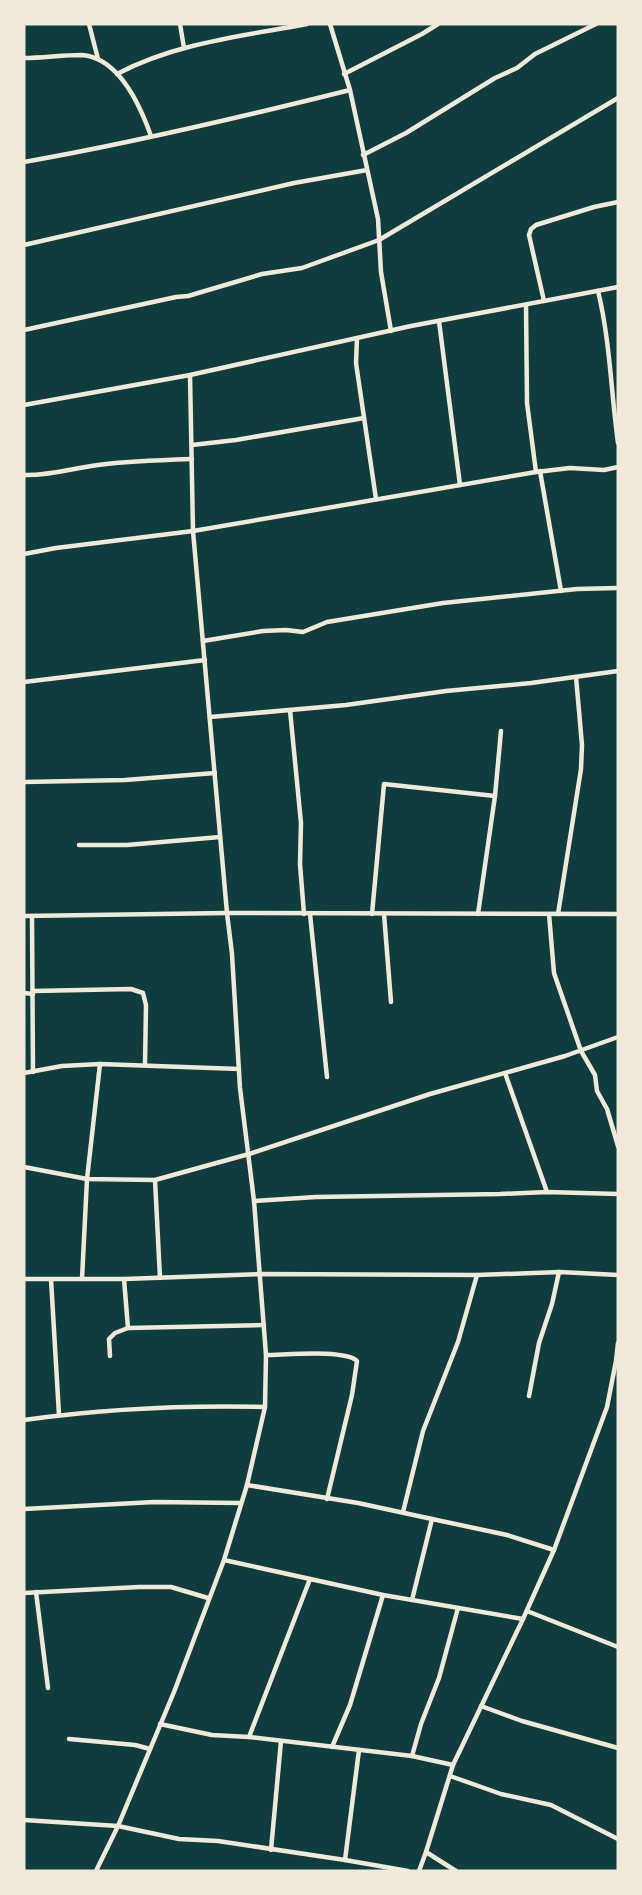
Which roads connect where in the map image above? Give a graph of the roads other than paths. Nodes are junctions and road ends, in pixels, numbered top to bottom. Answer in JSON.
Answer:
{"nodes":[{"id":1,"x":89,"y":24,"type":"edge"},
{"id":2,"x":180,"y":24,"type":"edge"},
{"id":3,"x":265,"y":24,"type":"edge"},
{"id":4,"x":307,"y":24,"type":"edge"},
{"id":5,"x":330,"y":24,"type":"edge"},
{"id":6,"x":438,"y":24,"type":"edge"},
{"id":7,"x":596,"y":24,"type":"edge"},
{"id":8,"x":266,"y":32,"type":"junction"},
{"id":9,"x":184,"y":48,"type":"junction"},
{"id":10,"x":24,"y":58,"type":"edge"},
{"id":11,"x":98,"y":59,"type":"junction"},
{"id":12,"x":117,"y":74,"type":"junction"},
{"id":13,"x":344,"y":75,"type":"junction"},
{"id":14,"x":350,"y":90,"type":"junction"},
{"id":15,"x":618,"y":98,"type":"edge"},
{"id":16,"x":151,"y":136,"type":"junction"},
{"id":17,"x":363,"y":155,"type":"junction"},
{"id":18,"x":24,"y":162,"type":"edge"},
{"id":19,"x":367,"y":170,"type":"junction"},
{"id":20,"x":618,"y":202,"type":"edge"},
{"id":21,"x":379,"y":240,"type":"junction"},
{"id":22,"x":24,"y":245,"type":"edge"},
{"id":23,"x":618,"y":287,"type":"edge"},
{"id":24,"x":598,"y":291,"type":"junction"},
{"id":25,"x":544,"y":301,"type":"junction"},
{"id":26,"x":526,"y":305,"type":"junction"},
{"id":27,"x":439,"y":321,"type":"junction"},
{"id":28,"x":24,"y":330,"type":"edge"},
{"id":29,"x":391,"y":331,"type":"junction"},
{"id":30,"x":357,"y":338,"type":"junction"},
{"id":31,"x":190,"y":375,"type":"junction"},
{"id":32,"x":610,"y":385,"type":"junction"},
{"id":33,"x":618,"y":385,"type":"edge"},
{"id":34,"x":24,"y":405,"type":"edge"},
{"id":35,"x":364,"y":418,"type":"junction"},
{"id":36,"x":618,"y":443,"type":"edge"},
{"id":37,"x":192,"y":445,"type":"junction"},
{"id":38,"x":192,"y":459,"type":"junction"},
{"id":39,"x":618,"y":467,"type":"edge"},
{"id":40,"x":538,"y":472,"type":"junction"},
{"id":41,"x":24,"y":475,"type":"edge"},
{"id":42,"x":460,"y":485,"type":"junction"},
{"id":43,"x":376,"y":499,"type":"junction"},
{"id":44,"x":193,"y":531,"type":"junction"},
{"id":45,"x":24,"y":554,"type":"edge"},
{"id":46,"x":618,"y":588,"type":"edge"},
{"id":47,"x":561,"y":591,"type":"junction"},
{"id":48,"x":203,"y":641,"type":"junction"},
{"id":49,"x":205,"y":660,"type":"junction"},
{"id":50,"x":618,"y":671,"type":"edge"},
{"id":51,"x":576,"y":677,"type":"junction"},
{"id":52,"x":24,"y":682,"type":"edge"},
{"id":53,"x":290,"y":710,"type":"junction"},
{"id":54,"x":210,"y":717,"type":"junction"},
{"id":55,"x":501,"y":731,"type":"dead end"},
{"id":56,"x":215,"y":773,"type":"junction"},
{"id":57,"x":24,"y":782,"type":"edge"},
{"id":58,"x":495,"y":796,"type":"junction"},
{"id":59,"x":220,"y":837,"type":"junction"},
{"id":60,"x":79,"y":845,"type":"dead end"},
{"id":61,"x":227,"y":913,"type":"junction"},
{"id":62,"x":304,"y":914,"type":"junction"},
{"id":63,"x":310,"y":914,"type":"junction"},
{"id":64,"x":372,"y":914,"type":"junction"},
{"id":65,"x":384,"y":914,"type":"junction"},
{"id":66,"x":478,"y":914,"type":"junction"},
{"id":67,"x":549,"y":914,"type":"junction"},
{"id":68,"x":558,"y":914,"type":"junction"},
{"id":69,"x":618,"y":914,"type":"edge"},
{"id":70,"x":24,"y":916,"type":"edge"},
{"id":71,"x":32,"y":916,"type":"junction"},
{"id":72,"x":33,"y":992,"type":"junction"},
{"id":73,"x":24,"y":993,"type":"edge"},
{"id":74,"x":391,"y":1002,"type":"dead end"},
{"id":75,"x":618,"y":1037,"type":"edge"},
{"id":76,"x":581,"y":1051,"type":"junction"},
{"id":77,"x":100,"y":1064,"type":"junction"},
{"id":78,"x":146,"y":1065,"type":"junction"},
{"id":79,"x":239,"y":1069,"type":"junction"},
{"id":80,"x":33,"y":1072,"type":"junction"},
{"id":81,"x":24,"y":1073,"type":"edge"},
{"id":82,"x":505,"y":1073,"type":"junction"},
{"id":83,"x":327,"y":1077,"type":"dead end"},
{"id":84,"x":618,"y":1146,"type":"edge"},
{"id":85,"x":249,"y":1154,"type":"junction"},
{"id":86,"x":24,"y":1167,"type":"edge"},
{"id":87,"x":87,"y":1179,"type":"junction"},
{"id":88,"x":154,"y":1180,"type":"junction"},
{"id":89,"x":547,"y":1192,"type":"junction"},
{"id":90,"x":618,"y":1194,"type":"edge"},
{"id":91,"x":254,"y":1201,"type":"junction"},
{"id":92,"x":559,"y":1272,"type":"junction"},
{"id":93,"x":260,"y":1274,"type":"junction"},
{"id":94,"x":477,"y":1275,"type":"junction"},
{"id":95,"x":618,"y":1275,"type":"edge"},
{"id":96,"x":160,"y":1278,"type":"junction"},
{"id":97,"x":24,"y":1279,"type":"edge"},
{"id":98,"x":51,"y":1279,"type":"junction"},
{"id":99,"x":82,"y":1279,"type":"junction"},
{"id":100,"x":124,"y":1279,"type":"junction"},
{"id":101,"x":264,"y":1325,"type":"junction"},
{"id":102,"x":128,"y":1328,"type":"junction"},
{"id":103,"x":618,"y":1343,"type":"edge"},
{"id":104,"x":266,"y":1355,"type":"junction"},
{"id":105,"x":110,"y":1356,"type":"dead end"},
{"id":106,"x":529,"y":1396,"type":"dead end"},
{"id":107,"x":265,"y":1407,"type":"junction"},
{"id":108,"x":59,"y":1415,"type":"junction"},
{"id":109,"x":24,"y":1420,"type":"edge"},
{"id":110,"x":247,"y":1485,"type":"junction"},
{"id":111,"x":327,"y":1499,"type":"junction"},
{"id":112,"x":241,"y":1503,"type":"junction"},
{"id":113,"x":24,"y":1509,"type":"edge"},
{"id":114,"x":403,"y":1512,"type":"junction"},
{"id":115,"x":432,"y":1519,"type":"junction"},
{"id":116,"x":554,"y":1550,"type":"junction"},
{"id":117,"x":224,"y":1560,"type":"junction"},
{"id":118,"x":310,"y":1579,"type":"junction"},
{"id":119,"x":36,"y":1592,"type":"junction"},
{"id":120,"x":24,"y":1593,"type":"edge"},
{"id":121,"x":383,"y":1594,"type":"junction"},
{"id":122,"x":208,"y":1598,"type":"junction"},
{"id":123,"x":412,"y":1600,"type":"junction"},
{"id":124,"x":458,"y":1608,"type":"junction"},
{"id":125,"x":527,"y":1611,"type":"junction"},
{"id":126,"x":523,"y":1619,"type":"junction"},
{"id":127,"x":618,"y":1647,"type":"edge"},
{"id":128,"x":48,"y":1688,"type":"dead end"},
{"id":129,"x":481,"y":1706,"type":"junction"},
{"id":130,"x":160,"y":1724,"type":"junction"},
{"id":131,"x":249,"y":1737,"type":"junction"},
{"id":132,"x":69,"y":1739,"type":"dead end"},
{"id":133,"x":281,"y":1741,"type":"junction"},
{"id":134,"x":332,"y":1747,"type":"junction"},
{"id":135,"x":618,"y":1748,"type":"edge"},
{"id":136,"x":150,"y":1749,"type":"junction"},
{"id":137,"x":358,"y":1750,"type":"junction"},
{"id":138,"x":412,"y":1756,"type":"junction"},
{"id":139,"x":453,"y":1765,"type":"junction"},
{"id":140,"x":450,"y":1776,"type":"junction"},
{"id":141,"x":24,"y":1820,"type":"edge"},
{"id":142,"x":118,"y":1826,"type":"junction"},
{"id":143,"x":618,"y":1839,"type":"edge"},
{"id":144,"x":272,"y":1850,"type":"junction"},
{"id":145,"x":426,"y":1852,"type":"junction"},
{"id":146,"x":345,"y":1860,"type":"junction"},
{"id":147,"x":96,"y":1871,"type":"edge"},
{"id":148,"x":408,"y":1871,"type":"edge"},
{"id":149,"x":419,"y":1871,"type":"edge"},
{"id":150,"x":456,"y":1871,"type":"edge"}],
"edges":[{"from":1,"to":11,"type":"street"},
{"from":2,"to":9,"type":"street"},
{"from":3,"to":8,"type":"street"},
{"from":4,"to":8,"type":"street"},
{"from":5,"to":13,"type":"street"},
{"from":6,"to":13,"type":"street"},
{"from":7,"to":17,"type":"street"},
{"from":8,"to":9,"type":"street"},
{"from":9,"to":12,"type":"street"},
{"from":10,"to":11,"type":"street"},
{"from":11,"to":12,"type":"street"},
{"from":12,"to":16,"type":"street"},
{"from":13,"to":14,"type":"street"},
{"from":14,"to":16,"type":"street"},
{"from":14,"to":17,"type":"street"},
{"from":15,"to":21,"type":"street"},
{"from":16,"to":18,"type":"street"},
{"from":17,"to":19,"type":"street"},
{"from":19,"to":21,"type":"street"},
{"from":19,"to":22,"type":"street"},
{"from":20,"to":25,"type":"street"},
{"from":21,"to":28,"type":"street"},
{"from":21,"to":29,"type":"street"},
{"from":23,"to":24,"type":"street"},
{"from":24,"to":25,"type":"street"},
{"from":24,"to":32,"type":"street"},
{"from":25,"to":26,"type":"street"},
{"from":26,"to":27,"type":"street"},
{"from":26,"to":40,"type":"street"},
{"from":27,"to":29,"type":"street"},
{"from":27,"to":42,"type":"street"},
{"from":29,"to":30,"type":"street"},
{"from":30,"to":31,"type":"street"},
{"from":30,"to":35,"type":"street"},
{"from":31,"to":34,"type":"street"},
{"from":31,"to":37,"type":"street"},
{"from":32,"to":33,"type":"street"},
{"from":32,"to":36,"type":"street"},
{"from":35,"to":37,"type":"street"},
{"from":35,"to":43,"type":"street"},
{"from":37,"to":38,"type":"street"},
{"from":38,"to":41,"type":"street"},
{"from":38,"to":44,"type":"street"},
{"from":39,"to":40,"type":"street"},
{"from":40,"to":42,"type":"street"},
{"from":40,"to":47,"type":"street"},
{"from":42,"to":43,"type":"street"},
{"from":43,"to":44,"type":"street"},
{"from":44,"to":45,"type":"street"},
{"from":44,"to":48,"type":"street"},
{"from":46,"to":47,"type":"street"},
{"from":47,"to":48,"type":"street"},
{"from":48,"to":49,"type":"street"},
{"from":49,"to":52,"type":"street"},
{"from":49,"to":54,"type":"street"},
{"from":50,"to":51,"type":"street"},
{"from":51,"to":53,"type":"street"},
{"from":51,"to":68,"type":"street"},
{"from":53,"to":54,"type":"street"},
{"from":53,"to":62,"type":"street"},
{"from":54,"to":56,"type":"street"},
{"from":55,"to":58,"type":"street"},
{"from":56,"to":57,"type":"street"},
{"from":56,"to":59,"type":"street"},
{"from":58,"to":64,"type":"street"},
{"from":58,"to":66,"type":"street"},
{"from":59,"to":60,"type":"street"},
{"from":59,"to":61,"type":"street"},
{"from":61,"to":62,"type":"street"},
{"from":61,"to":71,"type":"street"},
{"from":61,"to":79,"type":"street"},
{"from":62,"to":63,"type":"street"},
{"from":63,"to":64,"type":"street"},
{"from":63,"to":83,"type":"street"},
{"from":64,"to":65,"type":"street"},
{"from":65,"to":66,"type":"street"},
{"from":65,"to":74,"type":"street"},
{"from":66,"to":67,"type":"street"},
{"from":67,"to":68,"type":"street"},
{"from":67,"to":76,"type":"street"},
{"from":68,"to":69,"type":"street"},
{"from":70,"to":71,"type":"street"},
{"from":71,"to":72,"type":"street"},
{"from":72,"to":73,"type":"street"},
{"from":72,"to":78,"type":"street"},
{"from":72,"to":80,"type":"street"},
{"from":75,"to":76,"type":"street"},
{"from":76,"to":82,"type":"street"},
{"from":76,"to":84,"type":"street"},
{"from":77,"to":78,"type":"street"},
{"from":77,"to":80,"type":"street"},
{"from":77,"to":87,"type":"street"},
{"from":78,"to":79,"type":"street"},
{"from":79,"to":85,"type":"street"},
{"from":80,"to":81,"type":"street"},
{"from":82,"to":85,"type":"street"},
{"from":82,"to":89,"type":"street"},
{"from":85,"to":88,"type":"street"},
{"from":85,"to":91,"type":"street"},
{"from":86,"to":87,"type":"street"},
{"from":87,"to":88,"type":"street"},
{"from":87,"to":99,"type":"street"},
{"from":88,"to":96,"type":"street"},
{"from":89,"to":90,"type":"street"},
{"from":89,"to":91,"type":"street"},
{"from":91,"to":93,"type":"street"},
{"from":92,"to":94,"type":"street"},
{"from":92,"to":95,"type":"street"},
{"from":92,"to":106,"type":"street"},
{"from":93,"to":94,"type":"street"},
{"from":93,"to":96,"type":"street"},
{"from":93,"to":101,"type":"street"},
{"from":94,"to":114,"type":"street"},
{"from":96,"to":100,"type":"street"},
{"from":97,"to":98,"type":"street"},
{"from":98,"to":99,"type":"street"},
{"from":98,"to":108,"type":"street"},
{"from":99,"to":100,"type":"street"},
{"from":100,"to":102,"type":"street"},
{"from":101,"to":102,"type":"street"},
{"from":101,"to":104,"type":"street"},
{"from":102,"to":105,"type":"street"},
{"from":103,"to":116,"type":"street"},
{"from":104,"to":107,"type":"street"},
{"from":104,"to":111,"type":"street"},
{"from":107,"to":108,"type":"street"},
{"from":107,"to":110,"type":"street"},
{"from":108,"to":109,"type":"street"},
{"from":110,"to":111,"type":"street"},
{"from":110,"to":112,"type":"street"},
{"from":111,"to":114,"type":"street"},
{"from":112,"to":113,"type":"street"},
{"from":112,"to":117,"type":"street"},
{"from":114,"to":115,"type":"street"},
{"from":115,"to":116,"type":"street"},
{"from":115,"to":123,"type":"street"},
{"from":116,"to":125,"type":"street"},
{"from":117,"to":118,"type":"street"},
{"from":117,"to":122,"type":"street"},
{"from":118,"to":121,"type":"street"},
{"from":118,"to":131,"type":"street"},
{"from":119,"to":120,"type":"street"},
{"from":119,"to":122,"type":"street"},
{"from":119,"to":128,"type":"street"},
{"from":121,"to":123,"type":"street"},
{"from":121,"to":134,"type":"street"},
{"from":122,"to":130,"type":"street"},
{"from":123,"to":124,"type":"street"},
{"from":124,"to":126,"type":"street"},
{"from":124,"to":138,"type":"street"},
{"from":125,"to":126,"type":"street"},
{"from":125,"to":127,"type":"street"},
{"from":126,"to":129,"type":"street"},
{"from":129,"to":135,"type":"street"},
{"from":129,"to":139,"type":"street"},
{"from":130,"to":131,"type":"street"},
{"from":130,"to":136,"type":"street"},
{"from":131,"to":133,"type":"street"},
{"from":132,"to":136,"type":"street"},
{"from":133,"to":134,"type":"street"},
{"from":133,"to":144,"type":"street"},
{"from":134,"to":137,"type":"street"},
{"from":136,"to":142,"type":"street"},
{"from":137,"to":138,"type":"street"},
{"from":137,"to":146,"type":"street"},
{"from":138,"to":139,"type":"street"},
{"from":139,"to":140,"type":"street"},
{"from":140,"to":143,"type":"street"},
{"from":140,"to":145,"type":"street"},
{"from":141,"to":142,"type":"street"},
{"from":142,"to":144,"type":"street"},
{"from":142,"to":147,"type":"street"},
{"from":144,"to":146,"type":"street"},
{"from":145,"to":149,"type":"street"},
{"from":145,"to":150,"type":"street"},
{"from":146,"to":148,"type":"street"}]}
